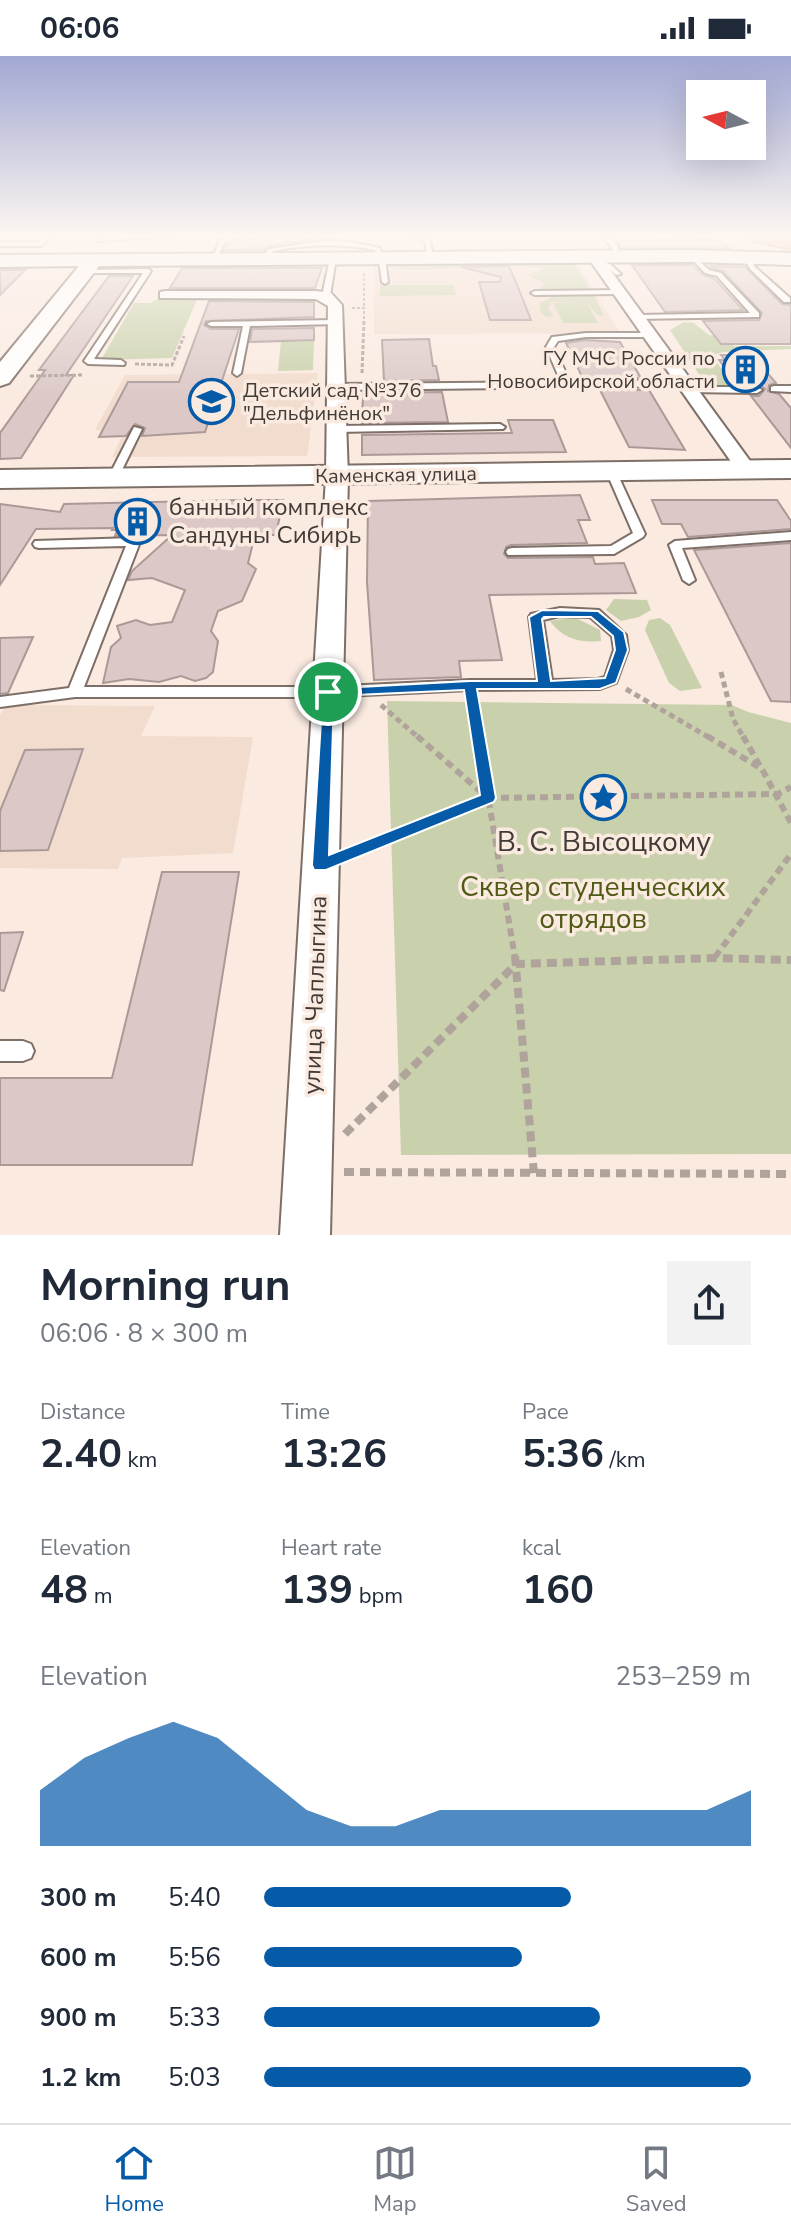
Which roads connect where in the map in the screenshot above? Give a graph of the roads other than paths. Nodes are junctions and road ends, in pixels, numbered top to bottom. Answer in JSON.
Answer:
{"nodes":[{"id":1,"x":64,"y":291,"type":"edge"},
{"id":2,"x":135,"y":291,"type":"edge"},
{"id":3,"x":331,"y":291,"type":"edge"},
{"id":4,"x":544,"y":291,"type":"edge"},
{"id":5,"x":626,"y":291,"type":"edge"},
{"id":6,"x":734,"y":291,"type":"edge"},
{"id":7,"x":777,"y":291,"type":"edge"},
{"id":8,"x":535,"y":293,"type":"dead end"},
{"id":9,"x":165,"y":295,"type":"dead end"},
{"id":10,"x":787,"y":300,"type":"dead end"},
{"id":11,"x":329,"y":313,"type":"junction"},
{"id":12,"x":637,"y":317,"type":"junction"},
{"id":13,"x":262,"y":319,"type":"dead end"},
{"id":14,"x":247,"y":323,"type":"junction"},
{"id":15,"x":211,"y":324,"type":"dead end"},
{"id":16,"x":650,"y":335,"type":"junction"},
{"id":17,"x":121,"y":363,"type":"road end"},
{"id":18,"x":237,"y":373,"type":"dead end"},
{"id":19,"x":1,"y":377,"type":"edge"},
{"id":20,"x":567,"y":385,"type":"junction"},
{"id":21,"x":336,"y":387,"type":"junction"},
{"id":22,"x":688,"y":387,"type":"junction"},
{"id":23,"x":774,"y":389,"type":"dead end"},
{"id":24,"x":791,"y":389,"type":"edge"},
{"id":25,"x":757,"y":390,"type":"dead end"},
{"id":26,"x":500,"y":427,"type":"dead end"},
{"id":27,"x":137,"y":429,"type":"dead end"},
{"id":28,"x":336,"y":429,"type":"junction"},
{"id":29,"x":746,"y":469,"type":"junction"},
{"id":30,"x":791,"y":469,"type":"edge"},
{"id":31,"x":611,"y":471,"type":"junction"},
{"id":32,"x":337,"y":477,"type":"junction"},
{"id":33,"x":113,"y":478,"type":"junction"},
{"id":34,"x":0,"y":479,"type":"edge"},
{"id":35,"x":791,"y":536,"type":"edge"},
{"id":36,"x":39,"y":544,"type":"dead end"},
{"id":37,"x":512,"y":552,"type":"dead end"},
{"id":38,"x":689,"y":580,"type":"dead end"},
{"id":39,"x":545,"y":685,"type":"junction"},
{"id":40,"x":75,"y":692,"type":"junction"},
{"id":41,"x":328,"y":692,"type":"junction"},
{"id":42,"x":0,"y":702,"type":"edge"},
{"id":43,"x":0,"y":1051,"type":"edge"},
{"id":44,"x":23,"y":1051,"type":"dead end"},
{"id":45,"x":305,"y":1235,"type":"edge"}],
"edges":[{"from":1,"to":19,"type":"street"},
{"from":2,"to":17,"type":"lane"},
{"from":3,"to":11,"type":"lane"},
{"from":4,"to":8,"type":"lane"},
{"from":5,"to":12,"type":"street"},
{"from":6,"to":12,"type":"lane"},
{"from":7,"to":10,"type":"lane"},
{"from":9,"to":11,"type":"street"},
{"from":11,"to":13,"type":"lane"},
{"from":11,"to":14,"type":"lane"},
{"from":11,"to":21,"type":"street","name":"улица Чаплыгина"},
{"from":12,"to":16,"type":"street"},
{"from":14,"to":15,"type":"lane"},
{"from":14,"to":18,"type":"lane"},
{"from":16,"to":20,"type":"lane"},
{"from":16,"to":22,"type":"street"},
{"from":20,"to":21,"type":"lane"},
{"from":20,"to":22,"type":"lane"},
{"from":21,"to":28,"type":"street","name":"улица Чаплыгина"},
{"from":22,"to":25,"type":"lane"},
{"from":22,"to":29,"type":"street"},
{"from":23,"to":24,"type":"lane"},
{"from":26,"to":28,"type":"lane"},
{"from":27,"to":33,"type":"lane"},
{"from":28,"to":32,"type":"street","name":"улица Чаплыгина"},
{"from":29,"to":30,"type":"street","name":"Каменская улица"},
{"from":29,"to":31,"type":"street","name":"Каменская улица"},
{"from":31,"to":32,"type":"street","name":"Каменская улица"},
{"from":31,"to":37,"type":"lane"},
{"from":32,"to":33,"type":"street","name":"Каменская улица"},
{"from":32,"to":41,"type":"street","name":"улица Чаплыгина"},
{"from":33,"to":34,"type":"street","name":"Каменская улица"},
{"from":35,"to":38,"type":"lane"},
{"from":36,"to":40,"type":"lane"},
{"from":39,"to":39,"type":"lane"},
{"from":39,"to":41,"type":"lane"},
{"from":40,"to":41,"type":"lane"},
{"from":40,"to":42,"type":"lane"},
{"from":41,"to":45,"type":"street","name":"улица Чаплыгина"},
{"from":43,"to":44,"type":"lane"}]}
